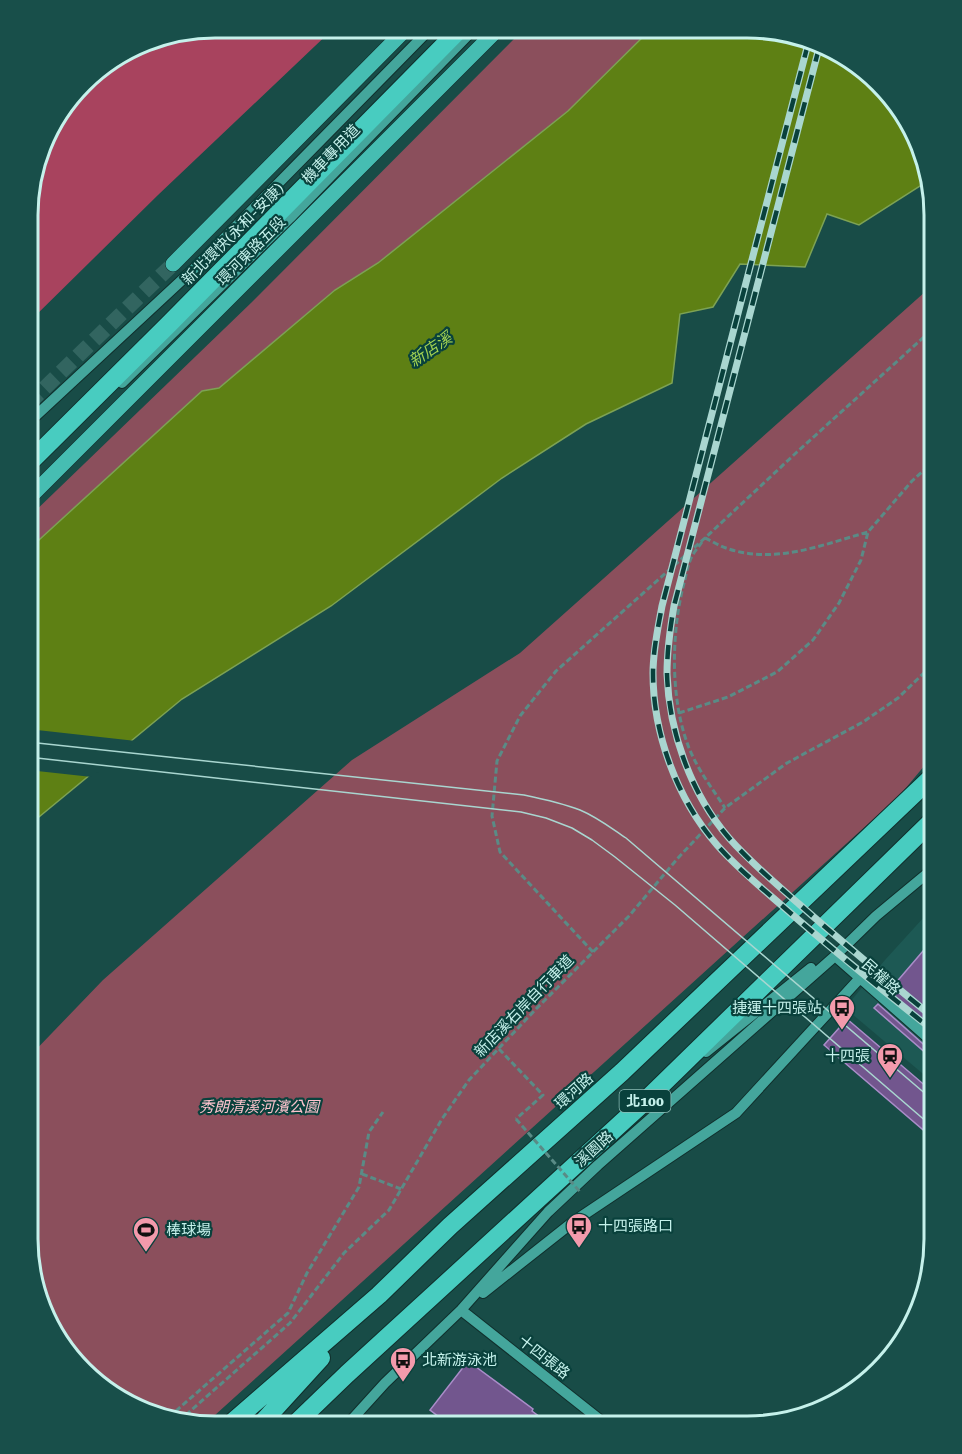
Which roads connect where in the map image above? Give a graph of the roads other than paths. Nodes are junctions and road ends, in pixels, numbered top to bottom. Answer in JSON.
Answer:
{"nodes":[{"id":1,"x":397,"y":38,"type":"edge"},
{"id":2,"x":421,"y":38,"type":"edge"},
{"id":3,"x":437,"y":38,"type":"edge"},
{"id":4,"x":451,"y":38,"type":"edge"},
{"id":5,"x":465,"y":38,"type":"edge"},
{"id":6,"x":489,"y":38,"type":"edge"},
{"id":7,"x":173,"y":264,"type":"tunnel mouth"},
{"id":8,"x":38,"y":414,"type":"edge"},
{"id":9,"x":38,"y":439,"type":"edge"},
{"id":10,"x":38,"y":454,"type":"edge"},
{"id":11,"x":38,"y":466,"type":"edge"},
{"id":12,"x":38,"y":489,"type":"edge"},
{"id":13,"x":924,"y":784,"type":"edge"},
{"id":14,"x":924,"y":829,"type":"edge"},
{"id":15,"x":924,"y":876,"type":"edge"},
{"id":16,"x":876,"y":916,"type":"junction"},
{"id":17,"x":835,"y":956,"type":"junction"},
{"id":18,"x":860,"y":978,"type":"junction"},
{"id":19,"x":924,"y":1034,"type":"edge"},
{"id":20,"x":643,"y":1103,"type":"junction"},
{"id":21,"x":379,"y":1295,"type":"junction"},
{"id":22,"x":461,"y":1310,"type":"junction"},
{"id":23,"x":347,"y":1374,"type":"junction"},
{"id":24,"x":240,"y":1416,"type":"edge"},
{"id":25,"x":268,"y":1416,"type":"edge"},
{"id":26,"x":297,"y":1416,"type":"edge"},
{"id":27,"x":303,"y":1416,"type":"edge"},
{"id":28,"x":355,"y":1416,"type":"edge"},
{"id":29,"x":595,"y":1416,"type":"edge"}],
"edges":[{"from":1,"to":7,"type":"main road"},
{"from":2,"to":8,"type":"street","name":"機車專用道"},
{"from":3,"to":9,"type":"highway","name":"新北環快(永和-安康)"},
{"from":4,"to":10,"type":"highway","name":"新北環快(永和-安康)"},
{"from":5,"to":11,"type":"street","name":"機車專用道"},
{"from":6,"to":12,"type":"main road","name":"環河東路五段"},
{"from":13,"to":21,"type":"highway","name":"環河路","number":"北100"},
{"from":14,"to":20,"type":"highway","number":"北100"},
{"from":15,"to":16,"type":"street","name":"溪園路"},
{"from":16,"to":17,"type":"street","name":"溪園路"},
{"from":16,"to":20,"type":"street"},
{"from":17,"to":18,"type":"street","name":"民權路"},
{"from":17,"to":22,"type":"street","name":"溪園路"},
{"from":18,"to":19,"type":"street","name":"民權路"},
{"from":18,"to":22,"type":"street"},
{"from":20,"to":23,"type":"highway","number":"北100"},
{"from":21,"to":24,"type":"highway","name":"環河路","number":"北100"},
{"from":21,"to":25,"type":"highway"},
{"from":22,"to":28,"type":"street","name":"溪園路"},
{"from":22,"to":29,"type":"street","name":"十四張路"},
{"from":23,"to":26,"type":"highway"},
{"from":23,"to":27,"type":"highway","number":"北100"}]}
